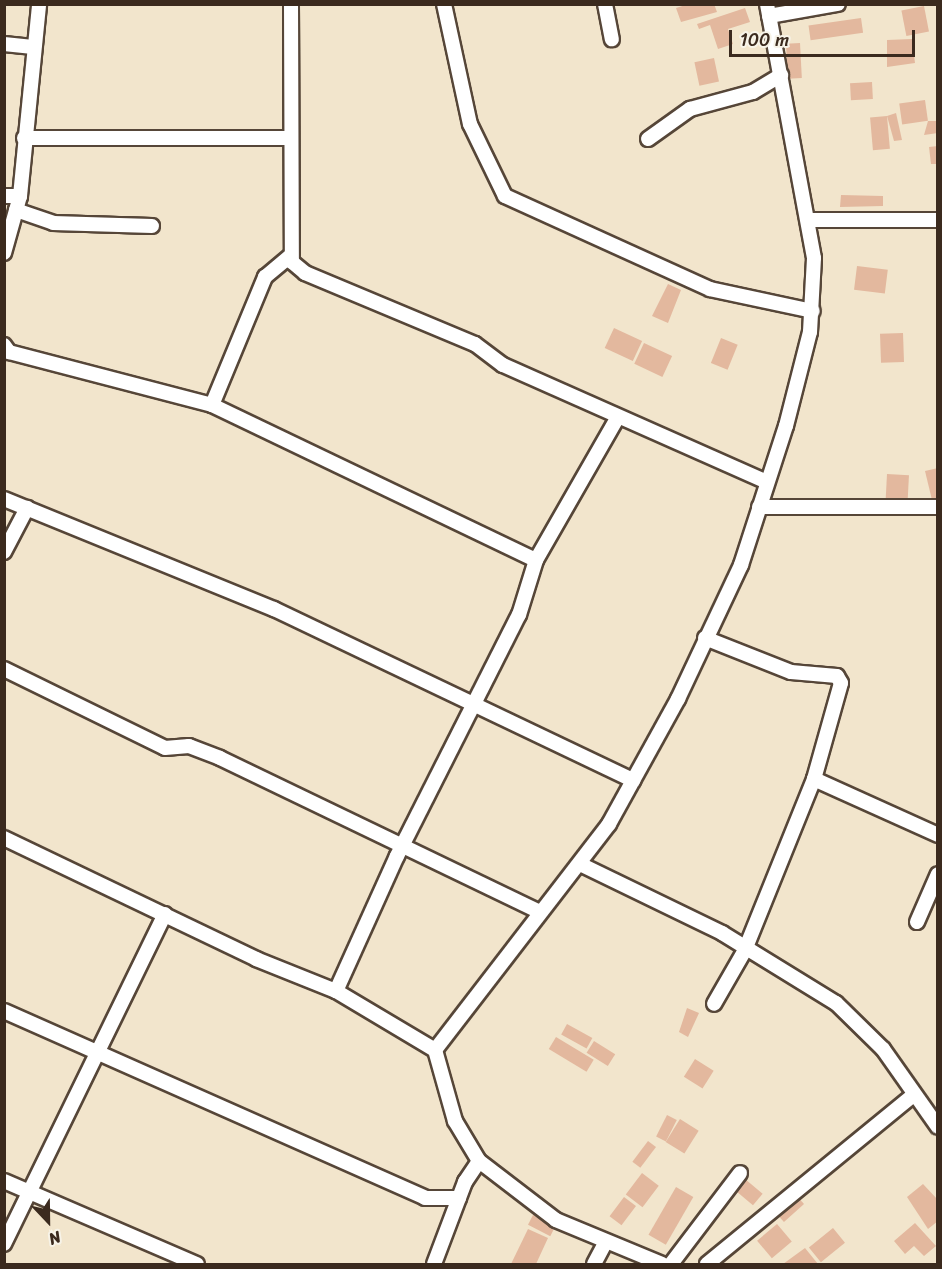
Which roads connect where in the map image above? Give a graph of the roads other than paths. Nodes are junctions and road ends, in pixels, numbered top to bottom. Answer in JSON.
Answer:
{"nodes":[{"id":1,"x":39,"y":4,"type":"edge"},
{"id":2,"x":291,"y":4,"type":"edge"},
{"id":3,"x":444,"y":4,"type":"edge"},
{"id":4,"x":605,"y":4,"type":"edge"},
{"id":5,"x":838,"y":4,"type":"edge"},
{"id":6,"x":768,"y":10,"type":"edge"},
{"id":7,"x":612,"y":39,"type":"dead end"},
{"id":8,"x":4,"y":44,"type":"edge"},
{"id":9,"x":33,"y":47,"type":"junction"},
{"id":10,"x":782,"y":75,"type":"junction"},
{"id":11,"x":24,"y":138,"type":"junction"},
{"id":12,"x":290,"y":138,"type":"junction"},
{"id":13,"x":648,"y":139,"type":"dead end"},
{"id":14,"x":4,"y":196,"type":"edge"},
{"id":15,"x":18,"y":203,"type":"junction"},
{"id":16,"x":809,"y":220,"type":"junction"},
{"id":17,"x":938,"y":220,"type":"edge"},
{"id":18,"x":152,"y":226,"type":"dead end"},
{"id":19,"x":4,"y":253,"type":"edge"},
{"id":20,"x":290,"y":255,"type":"junction"},
{"id":21,"x":813,"y":311,"type":"junction"},
{"id":22,"x":4,"y":345,"type":"edge"},
{"id":23,"x":212,"y":405,"type":"junction"},
{"id":24,"x":618,"y":417,"type":"junction"},
{"id":25,"x":765,"y":480,"type":"junction"},
{"id":26,"x":4,"y":499,"type":"edge"},
{"id":27,"x":759,"y":507,"type":"junction"},
{"id":28,"x":938,"y":507,"type":"edge"},
{"id":29,"x":27,"y":508,"type":"junction"},
{"id":30,"x":4,"y":552,"type":"edge"},
{"id":31,"x":536,"y":560,"type":"junction"},
{"id":32,"x":705,"y":638,"type":"junction"},
{"id":33,"x":4,"y":669,"type":"edge"},
{"id":34,"x":477,"y":703,"type":"junction"},
{"id":35,"x":814,"y":779,"type":"junction"},
{"id":36,"x":633,"y":780,"type":"junction"},
{"id":37,"x":938,"y":835,"type":"edge"},
{"id":38,"x":4,"y":838,"type":"edge"},
{"id":39,"x":403,"y":846,"type":"junction"},
{"id":40,"x":580,"y":864,"type":"junction"},
{"id":41,"x":938,"y":874,"type":"edge"},
{"id":42,"x":540,"y":912,"type":"junction"},
{"id":43,"x":165,"y":914,"type":"junction"},
{"id":44,"x":917,"y":922,"type":"dead end"},
{"id":45,"x":745,"y":950,"type":"junction"},
{"id":46,"x":336,"y":991,"type":"junction"},
{"id":47,"x":714,"y":1004,"type":"dead end"},
{"id":48,"x":4,"y":1011,"type":"edge"},
{"id":49,"x":435,"y":1050,"type":"junction"},
{"id":50,"x":96,"y":1053,"type":"junction"},
{"id":51,"x":912,"y":1096,"type":"junction"},
{"id":52,"x":938,"y":1127,"type":"edge"},
{"id":53,"x":479,"y":1161,"type":"junction"},
{"id":54,"x":740,"y":1173,"type":"dead end"},
{"id":55,"x":4,"y":1181,"type":"edge"},
{"id":56,"x":29,"y":1190,"type":"junction"},
{"id":57,"x":459,"y":1198,"type":"junction"},
{"id":58,"x":605,"y":1243,"type":"junction"},
{"id":59,"x":4,"y":1244,"type":"edge"},
{"id":60,"x":197,"y":1264,"type":"edge"},
{"id":61,"x":434,"y":1264,"type":"edge"},
{"id":62,"x":594,"y":1264,"type":"edge"},
{"id":63,"x":662,"y":1264,"type":"edge"},
{"id":64,"x":670,"y":1264,"type":"edge"},
{"id":65,"x":707,"y":1264,"type":"edge"}],
"edges":[{"from":1,"to":9,"type":"street"},
{"from":2,"to":12,"type":"street"},
{"from":3,"to":21,"type":"street"},
{"from":4,"to":7,"type":"street"},
{"from":5,"to":6,"type":"street"},
{"from":6,"to":10,"type":"street"},
{"from":8,"to":9,"type":"street"},
{"from":9,"to":11,"type":"street"},
{"from":10,"to":13,"type":"street"},
{"from":10,"to":16,"type":"street"},
{"from":11,"to":12,"type":"street"},
{"from":11,"to":15,"type":"street"},
{"from":12,"to":20,"type":"street"},
{"from":14,"to":15,"type":"street"},
{"from":15,"to":18,"type":"street"},
{"from":15,"to":19,"type":"street"},
{"from":16,"to":17,"type":"street"},
{"from":16,"to":21,"type":"street"},
{"from":20,"to":23,"type":"street"},
{"from":20,"to":24,"type":"street"},
{"from":21,"to":25,"type":"street"},
{"from":22,"to":23,"type":"street"},
{"from":23,"to":31,"type":"street"},
{"from":24,"to":25,"type":"street"},
{"from":24,"to":31,"type":"street"},
{"from":25,"to":27,"type":"street"},
{"from":26,"to":29,"type":"street"},
{"from":27,"to":28,"type":"street"},
{"from":27,"to":32,"type":"street"},
{"from":29,"to":30,"type":"street"},
{"from":29,"to":34,"type":"street"},
{"from":31,"to":34,"type":"street"},
{"from":32,"to":35,"type":"street"},
{"from":32,"to":36,"type":"street"},
{"from":33,"to":39,"type":"street"},
{"from":34,"to":36,"type":"street"},
{"from":34,"to":39,"type":"street"},
{"from":35,"to":37,"type":"street"},
{"from":35,"to":45,"type":"street"},
{"from":36,"to":40,"type":"street"},
{"from":38,"to":43,"type":"street"},
{"from":39,"to":42,"type":"street"},
{"from":39,"to":46,"type":"street"},
{"from":40,"to":42,"type":"street"},
{"from":40,"to":45,"type":"street"},
{"from":41,"to":44,"type":"street"},
{"from":42,"to":49,"type":"street"},
{"from":43,"to":46,"type":"street"},
{"from":43,"to":50,"type":"street"},
{"from":45,"to":47,"type":"street"},
{"from":45,"to":51,"type":"street"},
{"from":46,"to":49,"type":"street"},
{"from":48,"to":50,"type":"street"},
{"from":49,"to":53,"type":"street"},
{"from":50,"to":56,"type":"street"},
{"from":50,"to":57,"type":"street"},
{"from":51,"to":52,"type":"street"},
{"from":51,"to":65,"type":"street"},
{"from":53,"to":57,"type":"street"},
{"from":53,"to":58,"type":"street"},
{"from":54,"to":64,"type":"street"},
{"from":55,"to":56,"type":"street"},
{"from":56,"to":59,"type":"street"},
{"from":56,"to":60,"type":"street"},
{"from":57,"to":61,"type":"street"},
{"from":58,"to":62,"type":"street"},
{"from":58,"to":63,"type":"street"}]}
